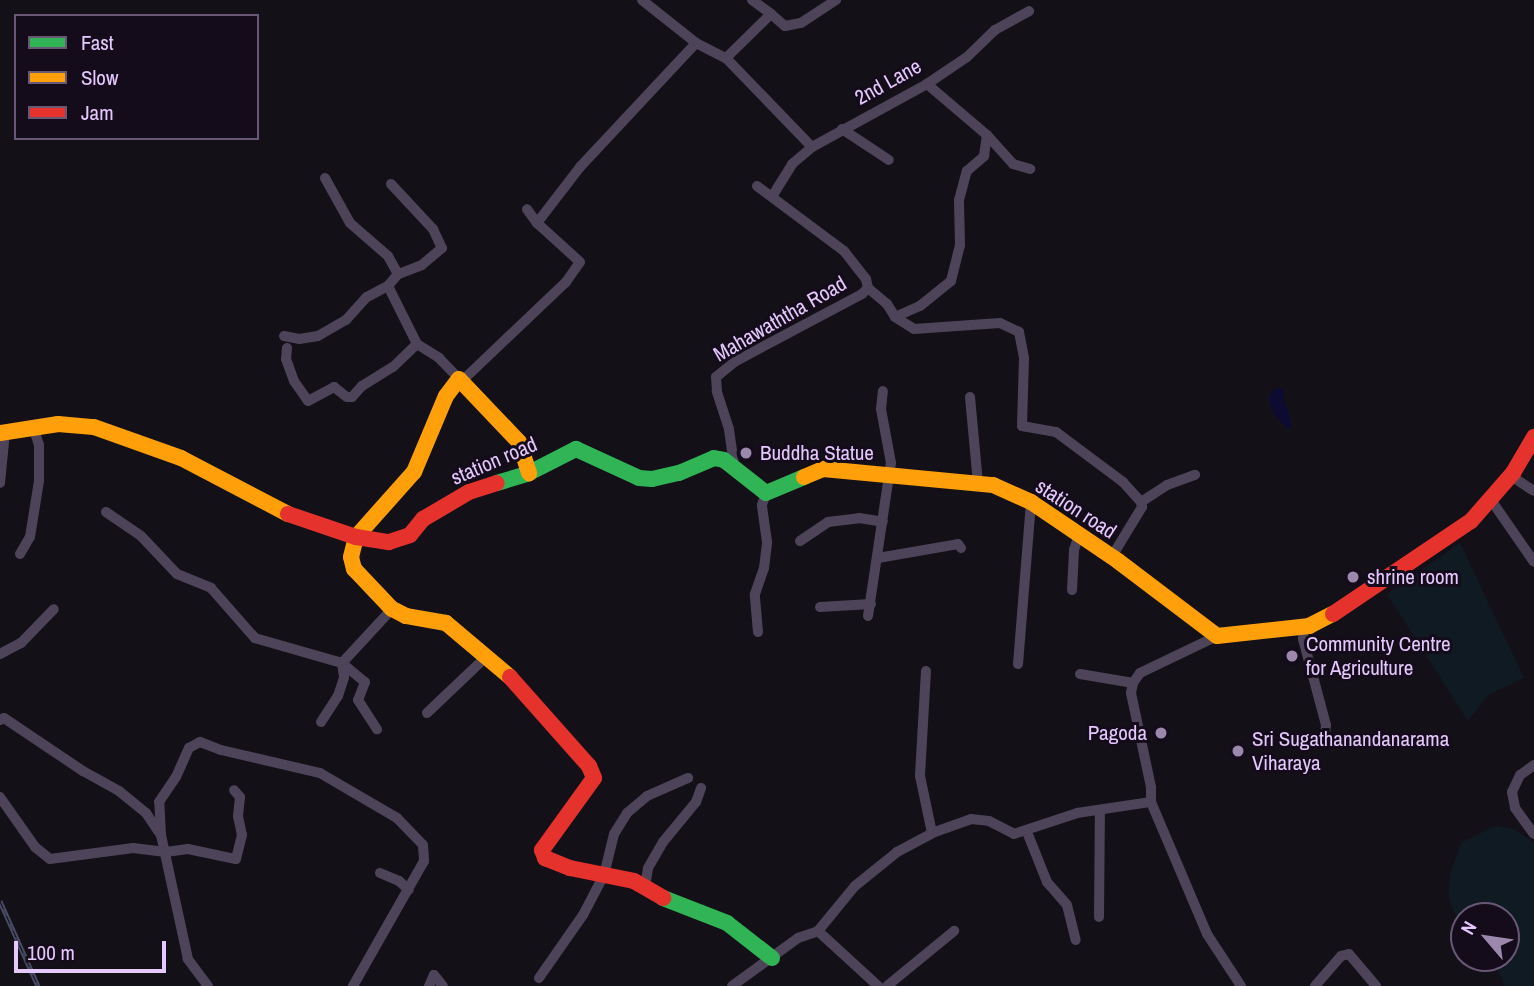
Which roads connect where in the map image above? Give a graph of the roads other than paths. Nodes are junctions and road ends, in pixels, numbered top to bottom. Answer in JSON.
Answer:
{"nodes":[{"id":1,"x":642,"y":0,"type":"edge"},
{"id":2,"x":752,"y":0,"type":"edge"},
{"id":3,"x":836,"y":0,"type":"edge"},
{"id":4,"x":1029,"y":10,"type":"dead end"},
{"id":5,"x":771,"y":14,"type":"junction"},
{"id":6,"x":696,"y":43,"type":"junction"},
{"id":7,"x":726,"y":58,"type":"junction"},
{"id":8,"x":927,"y":83,"type":"junction"},
{"id":9,"x":842,"y":129,"type":"junction"},
{"id":10,"x":987,"y":135,"type":"junction"},
{"id":11,"x":812,"y":147,"type":"junction"},
{"id":12,"x":889,"y":160,"type":"dead end"},
{"id":13,"x":1030,"y":170,"type":"dead end"},
{"id":14,"x":325,"y":178,"type":"dead end"},
{"id":15,"x":391,"y":184,"type":"dead end"},
{"id":16,"x":757,"y":186,"type":"dead end"},
{"id":17,"x":772,"y":195,"type":"junction"},
{"id":18,"x":527,"y":209,"type":"dead end"},
{"id":19,"x":537,"y":223,"type":"junction"},
{"id":20,"x":398,"y":274,"type":"junction"},
{"id":21,"x":388,"y":286,"type":"junction"},
{"id":22,"x":868,"y":288,"type":"junction"},
{"id":23,"x":895,"y":317,"type":"junction"},
{"id":24,"x":417,"y":344,"type":"junction"},
{"id":25,"x":459,"y":379,"type":"junction"},
{"id":26,"x":883,"y":391,"type":"dead end"},
{"id":27,"x":970,"y":397,"type":"dead end"},
{"id":28,"x":33,"y":428,"type":"junction"},
{"id":29,"x":3,"y":433,"type":"edge"},
{"id":30,"x":1534,"y":438,"type":"edge"},
{"id":31,"x":734,"y":466,"type":"junction"},
{"id":32,"x":529,"y":473,"type":"junction"},
{"id":33,"x":1195,"y":475,"type":"dead end"},
{"id":34,"x":890,"y":476,"type":"junction"},
{"id":35,"x":1511,"y":476,"type":"junction"},
{"id":36,"x":0,"y":483,"type":"edge"},
{"id":37,"x":978,"y":484,"type":"junction"},
{"id":38,"x":1534,"y":491,"type":"edge"},
{"id":39,"x":766,"y":493,"type":"junction"},
{"id":40,"x":1491,"y":500,"type":"junction"},
{"id":41,"x":1031,"y":502,"type":"junction"},
{"id":42,"x":1141,"y":502,"type":"junction"},
{"id":43,"x":106,"y":512,"type":"dead end"},
{"id":44,"x":883,"y":522,"type":"junction"},
{"id":45,"x":1079,"y":536,"type":"junction"},
{"id":46,"x":356,"y":537,"type":"junction"},
{"id":47,"x":800,"y":541,"type":"dead end"},
{"id":48,"x":961,"y":548,"type":"dead end"},
{"id":49,"x":20,"y":554,"type":"dead end"},
{"id":50,"x":878,"y":558,"type":"junction"},
{"id":51,"x":1111,"y":558,"type":"junction"},
{"id":52,"x":1534,"y":562,"type":"edge"},
{"id":53,"x":1072,"y":590,"type":"dead end"},
{"id":54,"x":871,"y":604,"type":"junction"},
{"id":55,"x":820,"y":607,"type":"dead end"},
{"id":56,"x":54,"y":609,"type":"dead end"},
{"id":57,"x":392,"y":609,"type":"junction"},
{"id":58,"x":868,"y":616,"type":"dead end"},
{"id":59,"x":1305,"y":626,"type":"junction"},
{"id":60,"x":758,"y":632,"type":"dead end"},
{"id":61,"x":1217,"y":636,"type":"junction"},
{"id":62,"x":0,"y":654,"type":"edge"},
{"id":63,"x":486,"y":657,"type":"junction"},
{"id":64,"x":342,"y":663,"type":"junction"},
{"id":65,"x":1018,"y":664,"type":"dead end"},
{"id":66,"x":926,"y":671,"type":"dead end"},
{"id":67,"x":1080,"y":674,"type":"dead end"},
{"id":68,"x":1133,"y":683,"type":"junction"},
{"id":69,"x":428,"y":713,"type":"dead end"},
{"id":70,"x":0,"y":719,"type":"edge"},
{"id":71,"x":321,"y":722,"type":"dead end"},
{"id":72,"x":377,"y":729,"type":"dead end"},
{"id":73,"x":1324,"y":743,"type":"dead end"},
{"id":74,"x":1534,"y":765,"type":"edge"},
{"id":75,"x":688,"y":778,"type":"dead end"},
{"id":76,"x":701,"y":788,"type":"dead end"},
{"id":77,"x":234,"y":790,"type":"dead end"},
{"id":78,"x":0,"y":797,"type":"edge"},
{"id":79,"x":1151,"y":802,"type":"junction"},
{"id":80,"x":1100,"y":810,"type":"junction"},
{"id":81,"x":1027,"y":832,"type":"junction"},
{"id":82,"x":933,"y":833,"type":"junction"},
{"id":83,"x":1534,"y":834,"type":"edge"},
{"id":84,"x":161,"y":835,"type":"junction"},
{"id":85,"x":166,"y":852,"type":"junction"},
{"id":86,"x":380,"y":873,"type":"dead end"},
{"id":87,"x":604,"y":875,"type":"junction"},
{"id":88,"x":645,"y":887,"type":"junction"},
{"id":89,"x":409,"y":890,"type":"junction"},
{"id":90,"x":1099,"y":917,"type":"dead end"},
{"id":91,"x":818,"y":931,"type":"junction"},
{"id":92,"x":954,"y":931,"type":"dead end"},
{"id":93,"x":1076,"y":940,"type":"dead end"},
{"id":94,"x":772,"y":958,"type":"junction"},
{"id":95,"x":539,"y":978,"type":"dead end"},
{"id":96,"x":431,"y":981,"type":"edge"},
{"id":97,"x":208,"y":986,"type":"edge"},
{"id":98,"x":353,"y":986,"type":"edge"},
{"id":99,"x":443,"y":986,"type":"edge"},
{"id":100,"x":732,"y":986,"type":"edge"},
{"id":101,"x":878,"y":986,"type":"edge"},
{"id":102,"x":887,"y":986,"type":"edge"},
{"id":103,"x":1241,"y":986,"type":"edge"},
{"id":104,"x":1315,"y":986,"type":"edge"},
{"id":105,"x":1376,"y":986,"type":"edge"}],
"edges":[{"from":1,"to":6,"type":"street"},
{"from":2,"to":5,"type":"street"},
{"from":3,"to":5,"type":"street"},
{"from":4,"to":8,"type":"street","name":"2nd Lane"},
{"from":5,"to":7,"type":"street"},
{"from":6,"to":7,"type":"street"},
{"from":6,"to":19,"type":"street"},
{"from":7,"to":11,"type":"street"},
{"from":8,"to":9,"type":"street","name":"2nd Lane"},
{"from":8,"to":10,"type":"street"},
{"from":9,"to":11,"type":"street","name":"2nd Lane"},
{"from":9,"to":12,"type":"street"},
{"from":10,"to":13,"type":"street"},
{"from":10,"to":23,"type":"street"},
{"from":11,"to":17,"type":"street","name":"2nd Lane"},
{"from":14,"to":20,"type":"street"},
{"from":15,"to":20,"type":"street"},
{"from":16,"to":17,"type":"street"},
{"from":17,"to":22,"type":"street"},
{"from":18,"to":19,"type":"street"},
{"from":19,"to":25,"type":"street"},
{"from":20,"to":21,"type":"street"},
{"from":21,"to":24,"type":"street"},
{"from":21,"to":24,"type":"street"},
{"from":22,"to":23,"type":"street"},
{"from":22,"to":31,"type":"street","name":"Mahawaththa Road"},
{"from":23,"to":42,"type":"street"},
{"from":24,"to":25,"type":"street"},
{"from":25,"to":32,"type":"street"},
{"from":25,"to":46,"type":"street"},
{"from":26,"to":34,"type":"street"},
{"from":27,"to":37,"type":"street"},
{"from":28,"to":29,"type":"street","name":"station road"},
{"from":28,"to":46,"type":"street","name":"station road"},
{"from":28,"to":49,"type":"street"},
{"from":29,"to":36,"type":"street"},
{"from":30,"to":35,"type":"street"},
{"from":31,"to":32,"type":"street","name":"station road"},
{"from":31,"to":39,"type":"street"},
{"from":32,"to":46,"type":"street","name":"station road"},
{"from":33,"to":42,"type":"street"},
{"from":34,"to":37,"type":"street","name":"station road"},
{"from":34,"to":39,"type":"street","name":"station road"},
{"from":34,"to":44,"type":"street"},
{"from":35,"to":38,"type":"street"},
{"from":35,"to":40,"type":"street"},
{"from":37,"to":41,"type":"street","name":"station road"},
{"from":39,"to":60,"type":"street"},
{"from":40,"to":52,"type":"street"},
{"from":40,"to":59,"type":"street"},
{"from":41,"to":45,"type":"street","name":"station road"},
{"from":41,"to":65,"type":"street"},
{"from":42,"to":51,"type":"street"},
{"from":43,"to":64,"type":"street"},
{"from":44,"to":47,"type":"street"},
{"from":44,"to":50,"type":"street"},
{"from":45,"to":51,"type":"street","name":"station road"},
{"from":45,"to":53,"type":"street"},
{"from":46,"to":57,"type":"street"},
{"from":48,"to":50,"type":"street"},
{"from":50,"to":54,"type":"street"},
{"from":51,"to":61,"type":"street","name":"station road"},
{"from":54,"to":55,"type":"street"},
{"from":54,"to":58,"type":"street"},
{"from":56,"to":62,"type":"street"},
{"from":57,"to":63,"type":"street"},
{"from":57,"to":64,"type":"street"},
{"from":59,"to":61,"type":"street"},
{"from":59,"to":73,"type":"street"},
{"from":61,"to":68,"type":"street"},
{"from":63,"to":69,"type":"street"},
{"from":63,"to":87,"type":"street"},
{"from":64,"to":71,"type":"street"},
{"from":64,"to":72,"type":"street"},
{"from":66,"to":82,"type":"street"},
{"from":67,"to":68,"type":"street"},
{"from":68,"to":79,"type":"street"},
{"from":70,"to":84,"type":"street"},
{"from":74,"to":83,"type":"street"},
{"from":75,"to":87,"type":"street"},
{"from":76,"to":88,"type":"street"},
{"from":77,"to":85,"type":"street"},
{"from":78,"to":85,"type":"street"},
{"from":79,"to":80,"type":"street"},
{"from":79,"to":103,"type":"street"},
{"from":80,"to":81,"type":"street"},
{"from":80,"to":90,"type":"street"},
{"from":81,"to":82,"type":"street"},
{"from":81,"to":93,"type":"street"},
{"from":82,"to":91,"type":"street"},
{"from":84,"to":85,"type":"street"},
{"from":84,"to":89,"type":"street"},
{"from":85,"to":97,"type":"street"},
{"from":86,"to":89,"type":"street"},
{"from":87,"to":88,"type":"street"},
{"from":87,"to":95,"type":"street"},
{"from":88,"to":94,"type":"street"},
{"from":89,"to":98,"type":"street"},
{"from":91,"to":94,"type":"street"},
{"from":91,"to":101,"type":"street"},
{"from":92,"to":102,"type":"street"},
{"from":94,"to":100,"type":"street"},
{"from":96,"to":99,"type":"street"},
{"from":104,"to":105,"type":"street"}]}
